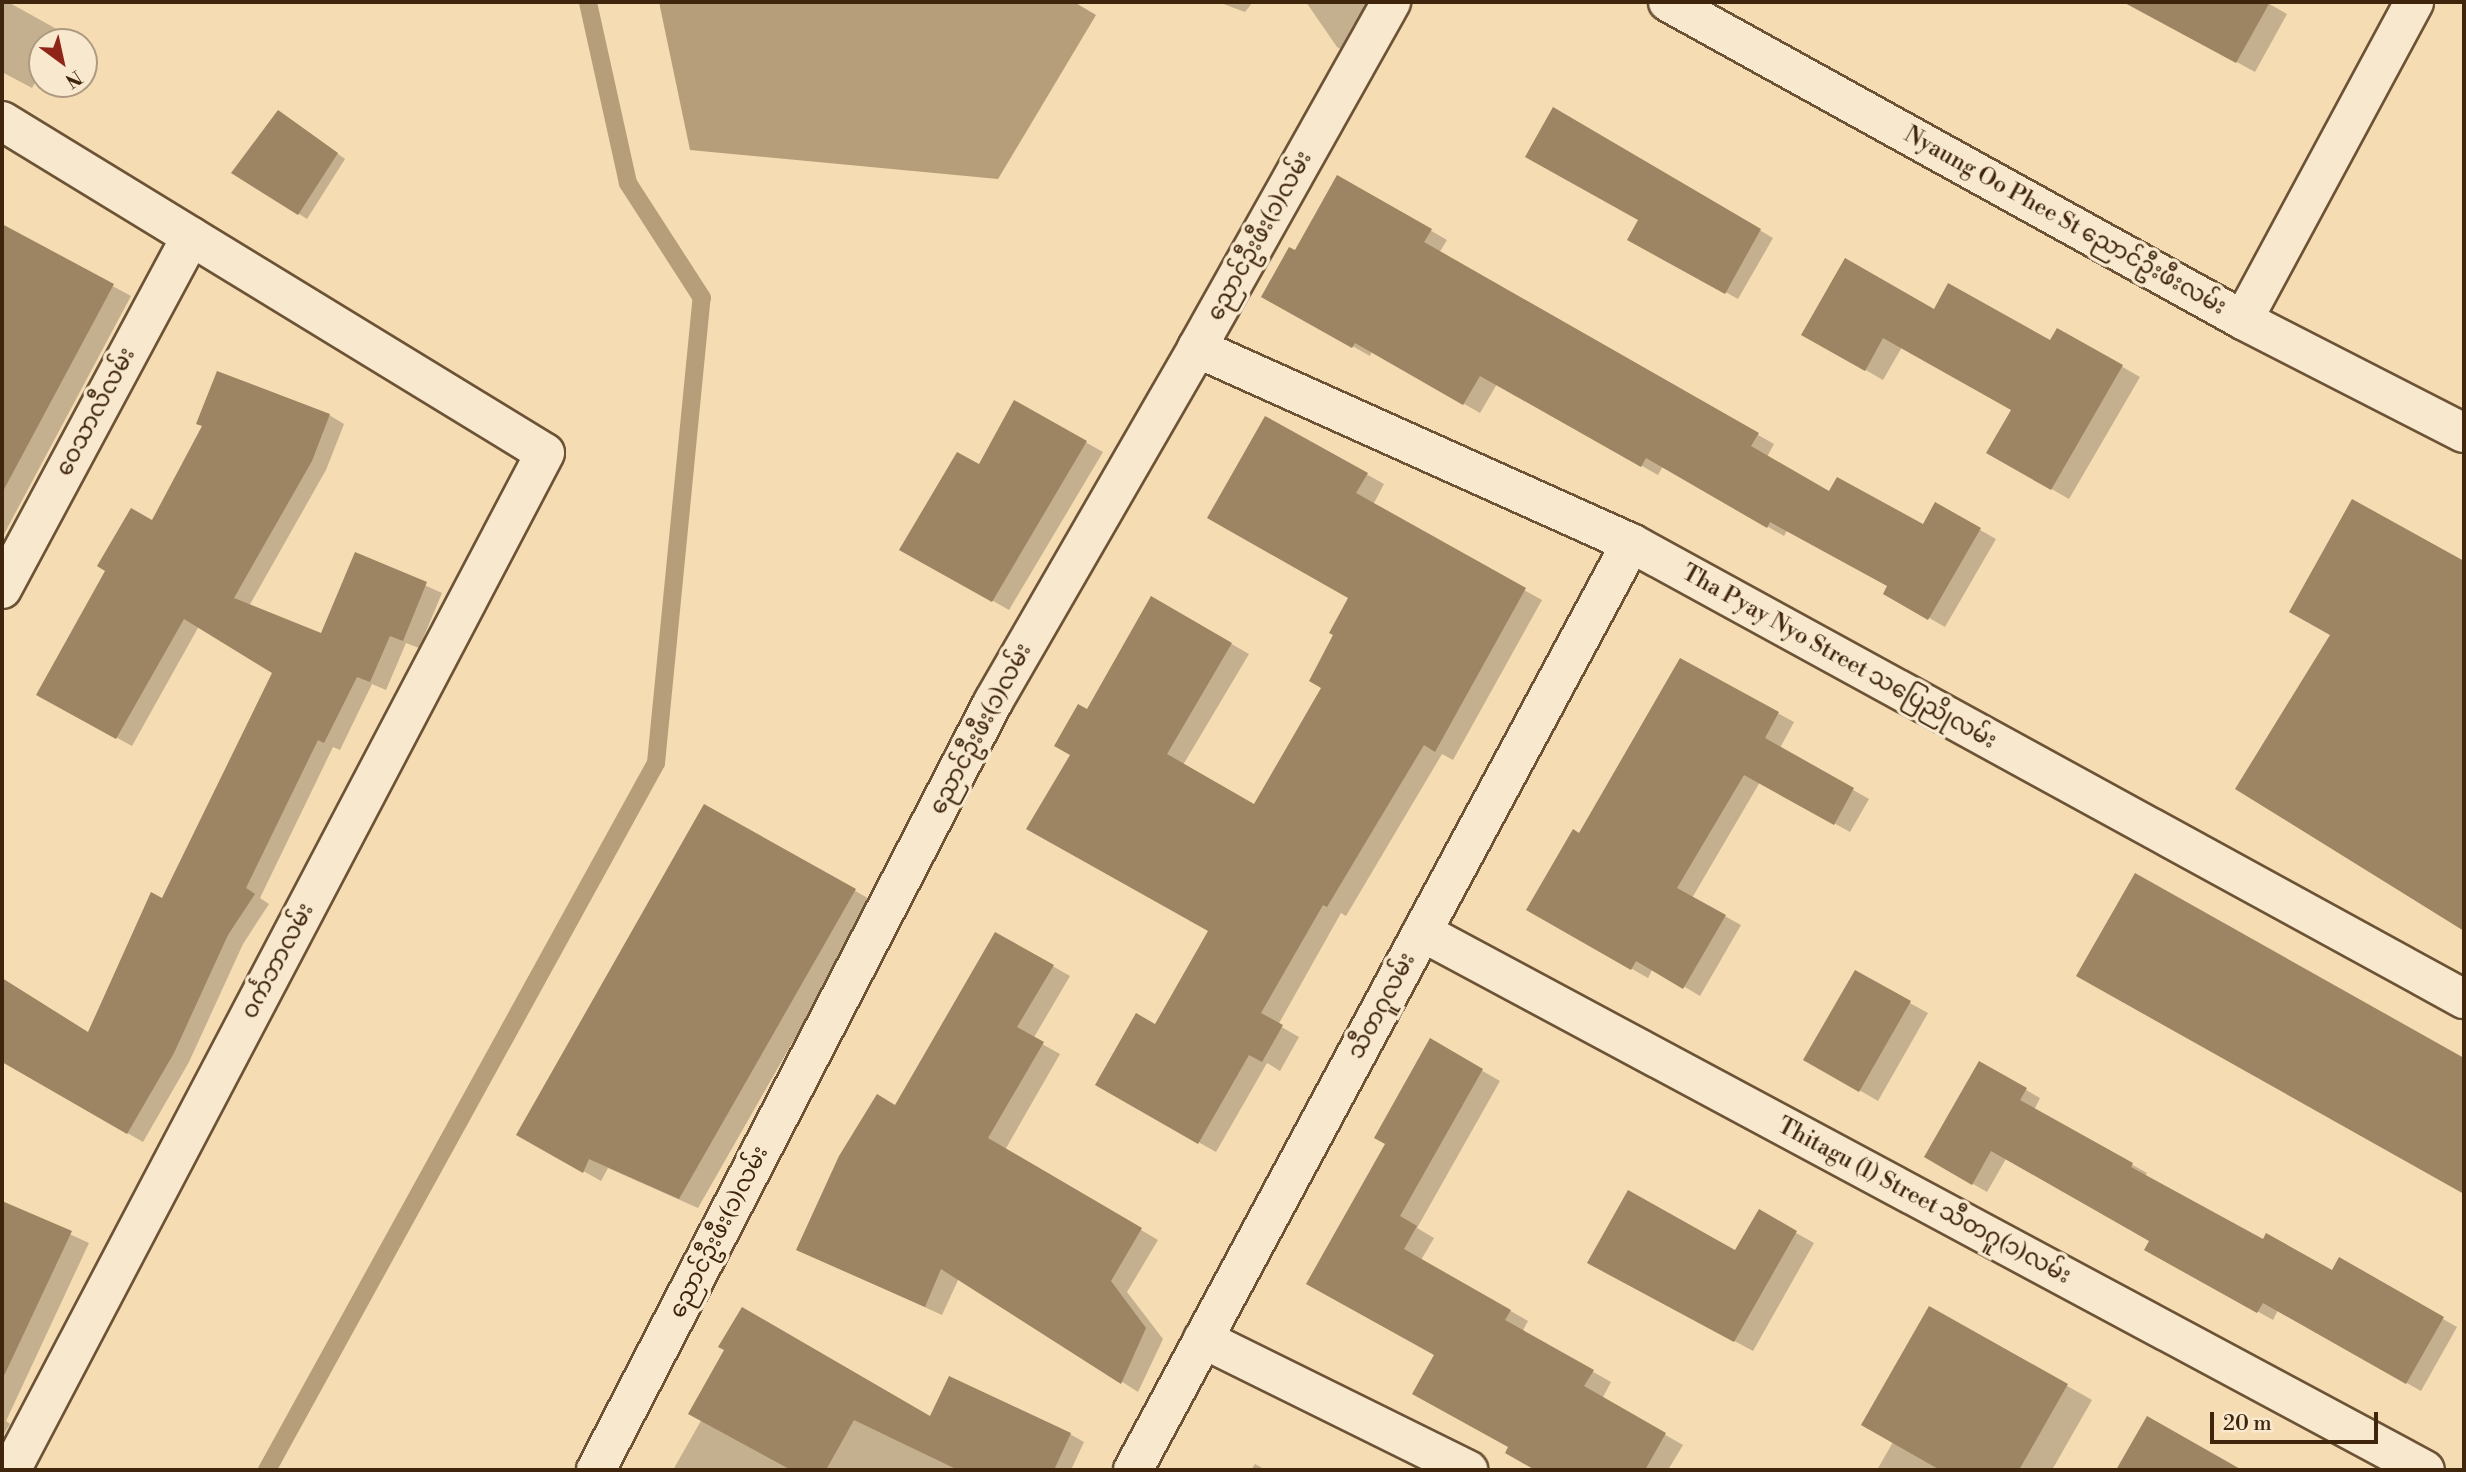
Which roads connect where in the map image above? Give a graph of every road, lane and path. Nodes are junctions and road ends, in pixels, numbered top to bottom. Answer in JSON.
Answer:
{"nodes":[{"id":1,"x":1391,"y":2,"type":"edge"},
{"id":2,"x":1668,"y":2,"type":"edge"},
{"id":3,"x":2414,"y":2,"type":"edge"},
{"id":4,"x":2,"y":121,"type":"edge"},
{"id":5,"x":191,"y":236,"type":"junction"},
{"id":6,"x":2243,"y":320,"type":"junction"},
{"id":7,"x":1197,"y":348,"type":"junction"},
{"id":8,"x":2464,"y":433,"type":"edge"},
{"id":9,"x":1631,"y":542,"type":"junction"},
{"id":10,"x":2,"y":589,"type":"edge"},
{"id":11,"x":1422,"y":932,"type":"junction"},
{"id":12,"x":2464,"y":999,"type":"edge"},
{"id":13,"x":1203,"y":1339,"type":"junction"},
{"id":14,"x":12,"y":1470,"type":"edge"},
{"id":15,"x":596,"y":1470,"type":"edge"},
{"id":16,"x":1133,"y":1470,"type":"edge"},
{"id":17,"x":1468,"y":1470,"type":"edge"},
{"id":18,"x":2425,"y":1470,"type":"edge"}],
"edges":[{"from":1,"to":7,"type":"street","name":"ညောင်ဦးဖီး(၁)လမ်း"},
{"from":2,"to":6,"type":"street","name":"Nyaung Oo Phee St ညောင်ဦးဖီးလမ်း"},
{"from":3,"to":6,"type":"street"},
{"from":4,"to":5,"type":"street"},
{"from":5,"to":10,"type":"street","name":"ဝေသာလီလမ်း"},
{"from":5,"to":14,"type":"street","name":"ဝင်္ကဘာလမ်း"},
{"from":6,"to":8,"type":"street","name":"Nyaung Oo Phee St ညောင်ဦးဖီးလမ်း"},
{"from":7,"to":9,"type":"street","name":"Tha Pyay Nyo Street သပြေညိုလမ်း"},
{"from":7,"to":15,"type":"street","name":"ညောင်ဦးဖီး(၁)လမ်း"},
{"from":9,"to":11,"type":"street","name":"သီတဂူလမ်း"},
{"from":9,"to":12,"type":"street","name":"Tha Pyay Nyo Street သပြေညိုလမ်း"},
{"from":11,"to":13,"type":"street","name":"သီတဂူလမ်း"},
{"from":11,"to":18,"type":"street","name":"Thitagu (1) Street သီတဂူ(၁)လမ်း"},
{"from":13,"to":16,"type":"street","name":"သီတဂူလမ်း"},
{"from":13,"to":17,"type":"street"}]}
